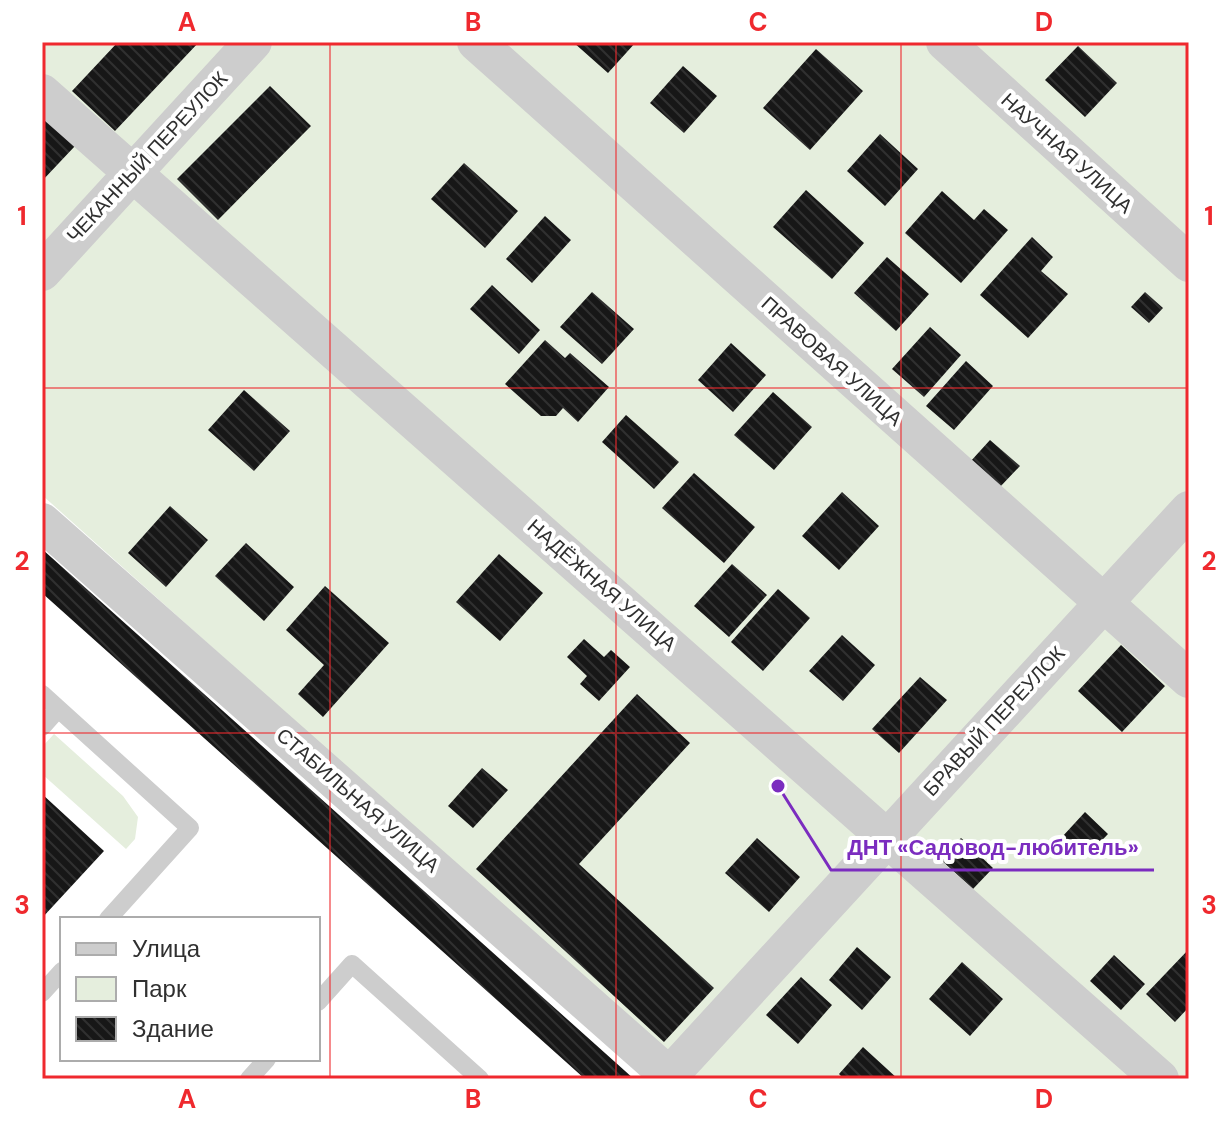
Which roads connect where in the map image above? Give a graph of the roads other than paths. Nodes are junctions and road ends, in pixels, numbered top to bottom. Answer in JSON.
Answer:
{"nodes":[{"id":1,"x":253,"y":42,"type":"edge"},
{"id":2,"x":476,"y":42,"type":"edge"},
{"id":3,"x":945,"y":42,"type":"edge"},
{"id":4,"x":42,"y":93,"type":"edge"},
{"id":5,"x":131,"y":172,"type":"junction"},
{"id":6,"x":1189,"y":263,"type":"edge"},
{"id":7,"x":42,"y":272,"type":"edge"},
{"id":8,"x":1189,"y":510,"type":"edge"},
{"id":9,"x":42,"y":522,"type":"edge"},
{"id":10,"x":1103,"y":604,"type":"junction"},
{"id":11,"x":1189,"y":679,"type":"edge"},
{"id":12,"x":42,"y":694,"type":"edge"},
{"id":13,"x":58,"y":709,"type":"junction"},
{"id":14,"x":42,"y":727,"type":"edge"},
{"id":15,"x":887,"y":835,"type":"junction"},
{"id":16,"x":110,"y":917,"type":"edge"},
{"id":17,"x":60,"y":973,"type":"edge"},
{"id":18,"x":42,"y":993,"type":"edge"},
{"id":19,"x":320,"y":1000,"type":"edge"},
{"id":20,"x":265,"y":1061,"type":"edge"},
{"id":21,"x":671,"y":1077,"type":"edge"},
{"id":22,"x":249,"y":1079,"type":"edge"},
{"id":23,"x":480,"y":1079,"type":"edge"},
{"id":24,"x":1160,"y":1079,"type":"edge"}],
"edges":[{"from":1,"to":5,"type":"street","name":"ЧЕКАННЫЙ ПЕРЕУЛОК"},
{"from":2,"to":10,"type":"street","name":"ПРАВОВАЯ УЛИЦА"},
{"from":3,"to":6,"type":"street","name":"НАУЧНАЯ УЛИЦА"},
{"from":4,"to":5,"type":"street","name":"НАДЁЖНАЯ УЛИЦА"},
{"from":5,"to":7,"type":"street","name":"ЧЕКАННЫЙ ПЕРЕУЛОК"},
{"from":5,"to":15,"type":"street","name":"НАДЁЖНАЯ УЛИЦА"},
{"from":8,"to":10,"type":"street","name":"БРАВЫЙ ПЕРЕУЛОК"},
{"from":9,"to":21,"type":"street","name":"СТАБИЛЬНАЯ УЛИЦА"},
{"from":10,"to":11,"type":"street","name":"ПРАВОВАЯ УЛИЦА"},
{"from":10,"to":15,"type":"street","name":"БРАВЫЙ ПЕРЕУЛОК"},
{"from":12,"to":13,"type":"lane"},
{"from":13,"to":14,"type":"lane"},
{"from":13,"to":16,"type":"lane"},
{"from":15,"to":21,"type":"street","name":"БРАВЫЙ ПЕРЕУЛОК"},
{"from":15,"to":24,"type":"street","name":"НАДЁЖНАЯ УЛИЦА"},
{"from":17,"to":18,"type":"lane"},
{"from":19,"to":23,"type":"lane"},
{"from":20,"to":22,"type":"lane"}]}
